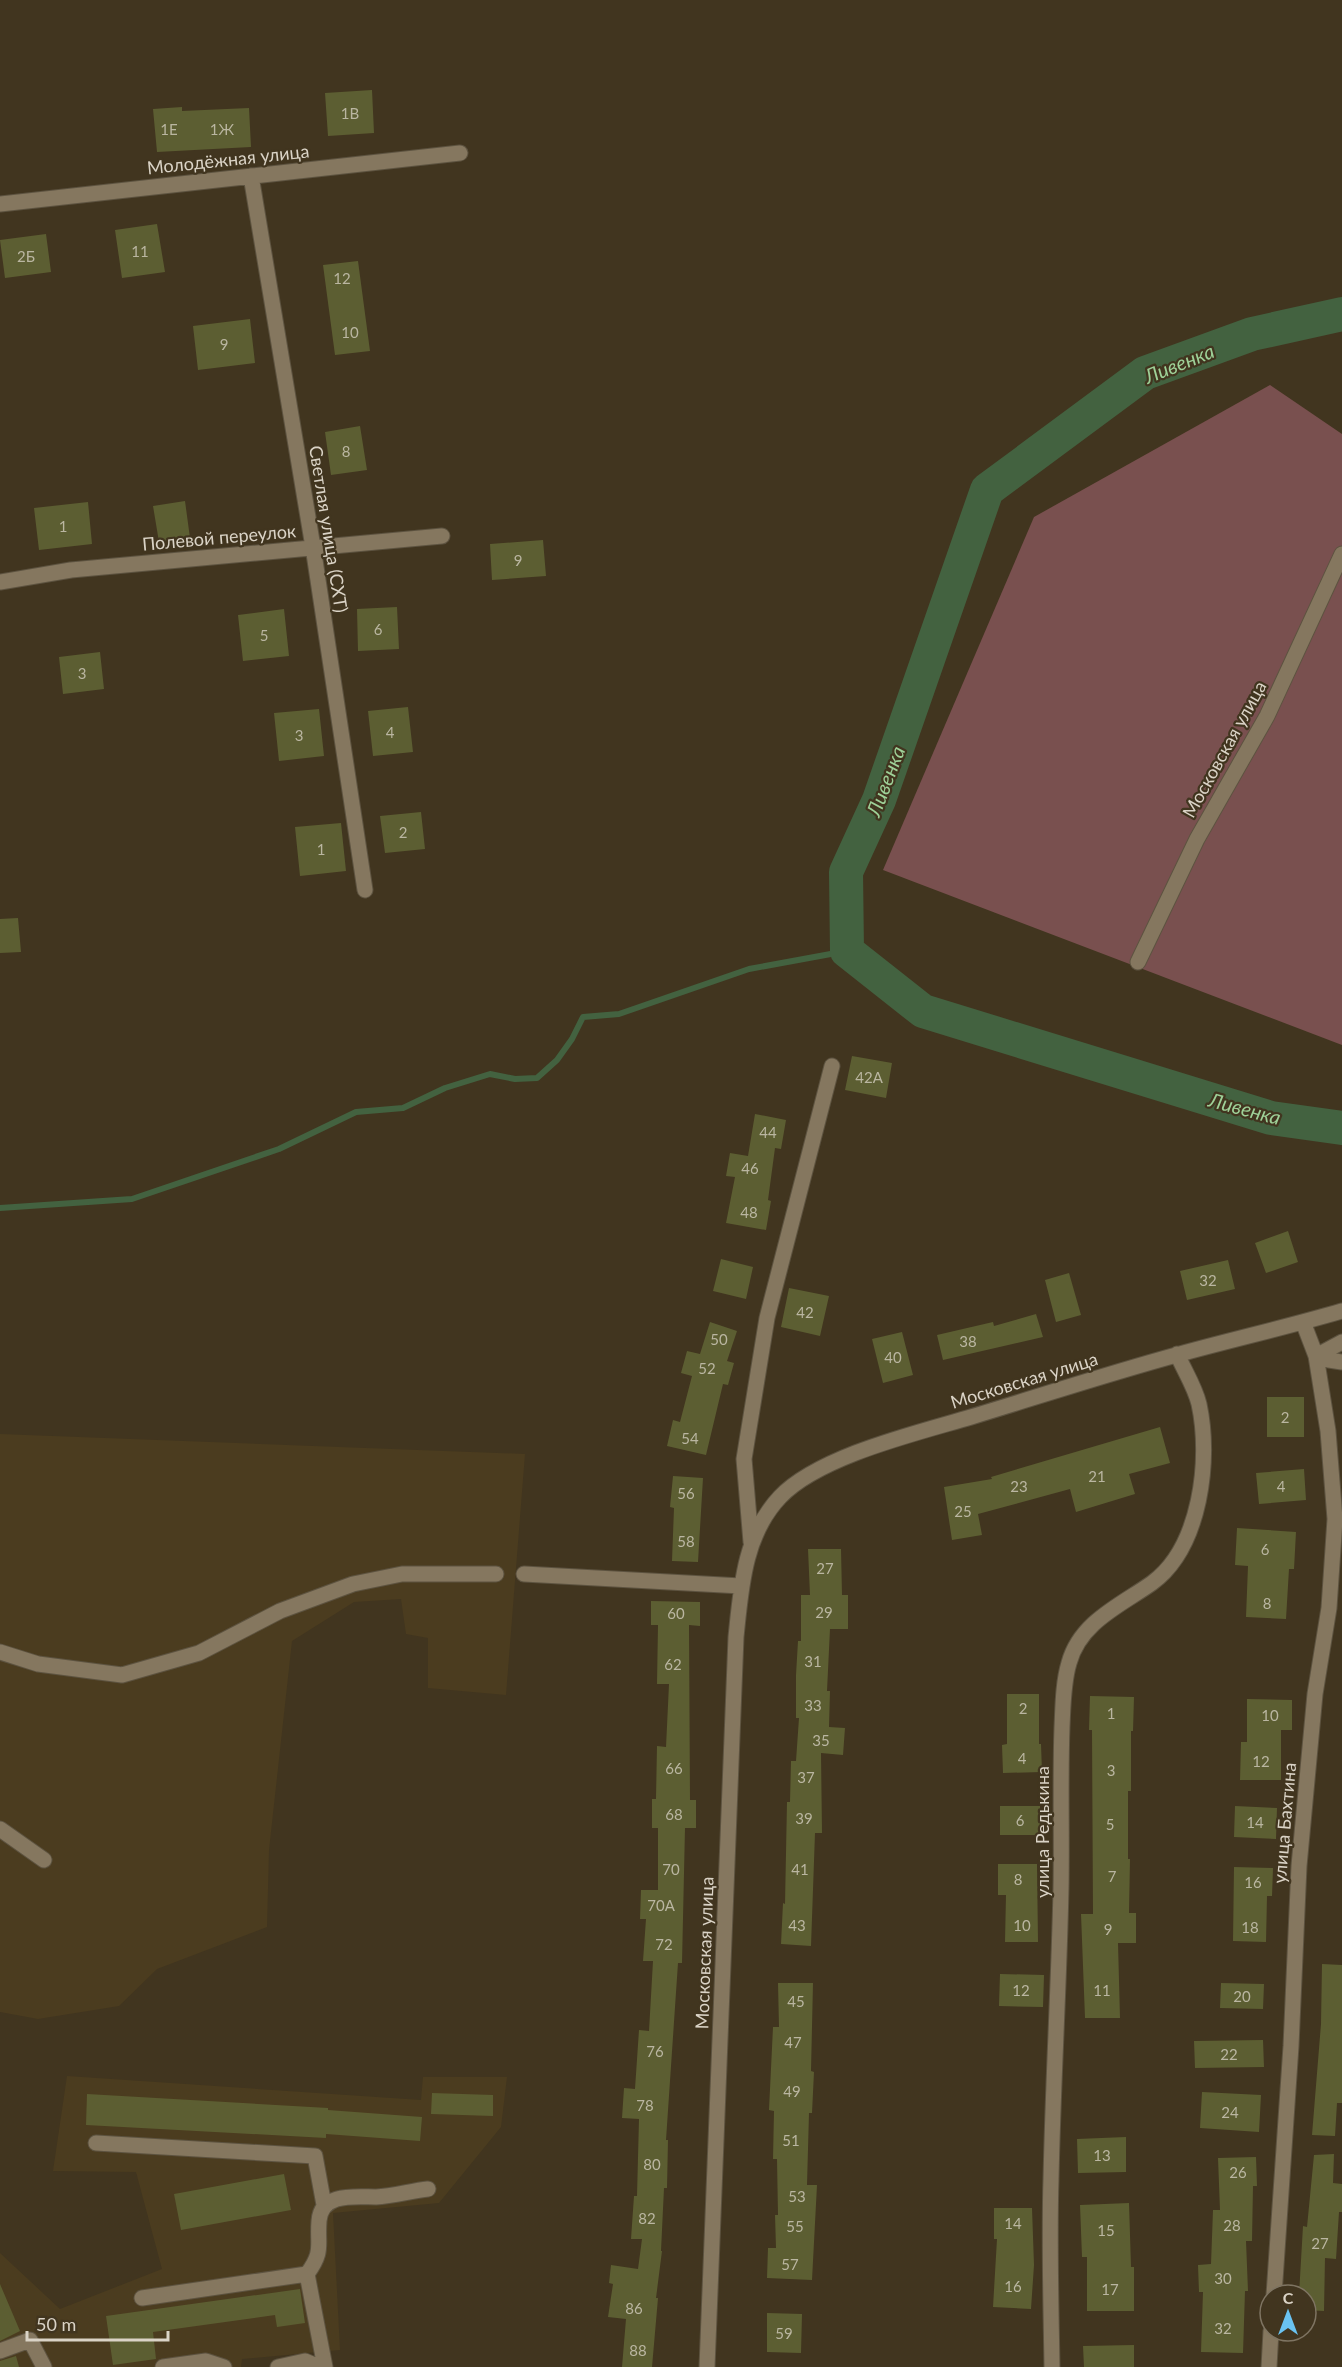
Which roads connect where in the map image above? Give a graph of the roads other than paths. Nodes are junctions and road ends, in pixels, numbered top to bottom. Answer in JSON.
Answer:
{"nodes":[{"id":1,"x":460,"y":153,"type":"dead end"},
{"id":2,"x":251,"y":176,"type":"junction"},
{"id":3,"x":0,"y":204,"type":"edge"},
{"id":4,"x":442,"y":536,"type":"dead end"},
{"id":5,"x":313,"y":547,"type":"junction"},
{"id":6,"x":1342,"y":554,"type":"edge"},
{"id":7,"x":0,"y":582,"type":"edge"},
{"id":8,"x":365,"y":890,"type":"dead end"},
{"id":9,"x":1138,"y":962,"type":"dead end"},
{"id":10,"x":832,"y":1066,"type":"dead end"},
{"id":11,"x":1342,"y":1311,"type":"edge"},
{"id":12,"x":1303,"y":1322,"type":"junction"},
{"id":13,"x":1342,"y":1342,"type":"edge"},
{"id":14,"x":1178,"y":1354,"type":"junction"},
{"id":15,"x":1316,"y":1356,"type":"junction"},
{"id":16,"x":1342,"y":1362,"type":"edge"},
{"id":17,"x":751,"y":1542,"type":"junction"},
{"id":18,"x":496,"y":1574,"type":"dead end"},
{"id":19,"x":524,"y":1574,"type":"dead end"},
{"id":20,"x":741,"y":1586,"type":"junction"},
{"id":21,"x":0,"y":1652,"type":"edge"},
{"id":22,"x":0,"y":1829,"type":"edge"},
{"id":23,"x":44,"y":1860,"type":"dead end"},
{"id":24,"x":96,"y":2143,"type":"dead end"},
{"id":25,"x":428,"y":2189,"type":"dead end"},
{"id":26,"x":324,"y":2205,"type":"junction"},
{"id":27,"x":307,"y":2274,"type":"junction"},
{"id":28,"x":1275,"y":2283,"type":"edge"},
{"id":29,"x":142,"y":2298,"type":"dead end"},
{"id":30,"x":1271,"y":2343,"type":"edge"},
{"id":31,"x":0,"y":2351,"type":"edge"},
{"id":32,"x":205,"y":2364,"type":"edge"},
{"id":33,"x":44,"y":2367,"type":"edge"},
{"id":34,"x":163,"y":2367,"type":"edge"},
{"id":35,"x":224,"y":2367,"type":"edge"},
{"id":36,"x":279,"y":2367,"type":"edge"},
{"id":37,"x":319,"y":2367,"type":"edge"},
{"id":38,"x":325,"y":2367,"type":"edge"},
{"id":39,"x":707,"y":2367,"type":"edge"},
{"id":40,"x":1052,"y":2367,"type":"edge"},
{"id":41,"x":1269,"y":2367,"type":"edge"}],
"edges":[{"from":1,"to":2,"type":"street","name":"Молодёжная улица"},
{"from":2,"to":3,"type":"street","name":"Молодёжная улица"},
{"from":2,"to":5,"type":"street","name":"Светлая улица (СХТ)"},
{"from":4,"to":5,"type":"street","name":"Полевой переулок"},
{"from":5,"to":7,"type":"street","name":"Полевой переулок"},
{"from":5,"to":8,"type":"street","name":"Светлая улица (СХТ)"},
{"from":6,"to":9,"type":"street","name":"Московская улица"},
{"from":10,"to":17,"type":"street","name":"Московская улица"},
{"from":11,"to":12,"type":"street","name":"Московская улица"},
{"from":12,"to":14,"type":"street","name":"Московская улица"},
{"from":12,"to":15,"type":"street","name":"улица Бахтина"},
{"from":13,"to":15,"type":"street"},
{"from":14,"to":17,"type":"street","name":"Московская улица"},
{"from":14,"to":40,"type":"street","name":"улица Редькина"},
{"from":15,"to":16,"type":"street"},
{"from":15,"to":28,"type":"street","name":"улица Бахтина"},
{"from":17,"to":20,"type":"street","name":"Московская улица"},
{"from":18,"to":21,"type":"street"},
{"from":19,"to":20,"type":"street"},
{"from":20,"to":39,"type":"street","name":"Московская улица"},
{"from":22,"to":23,"type":"street"},
{"from":24,"to":26,"type":"street"},
{"from":25,"to":26,"type":"street"},
{"from":26,"to":27,"type":"street"},
{"from":27,"to":29,"type":"street"},
{"from":27,"to":38,"type":"street"},
{"from":30,"to":41,"type":"street"},
{"from":31,"to":33,"type":"street"},
{"from":32,"to":34,"type":"street"},
{"from":32,"to":35,"type":"street"},
{"from":36,"to":37,"type":"street"}]}
